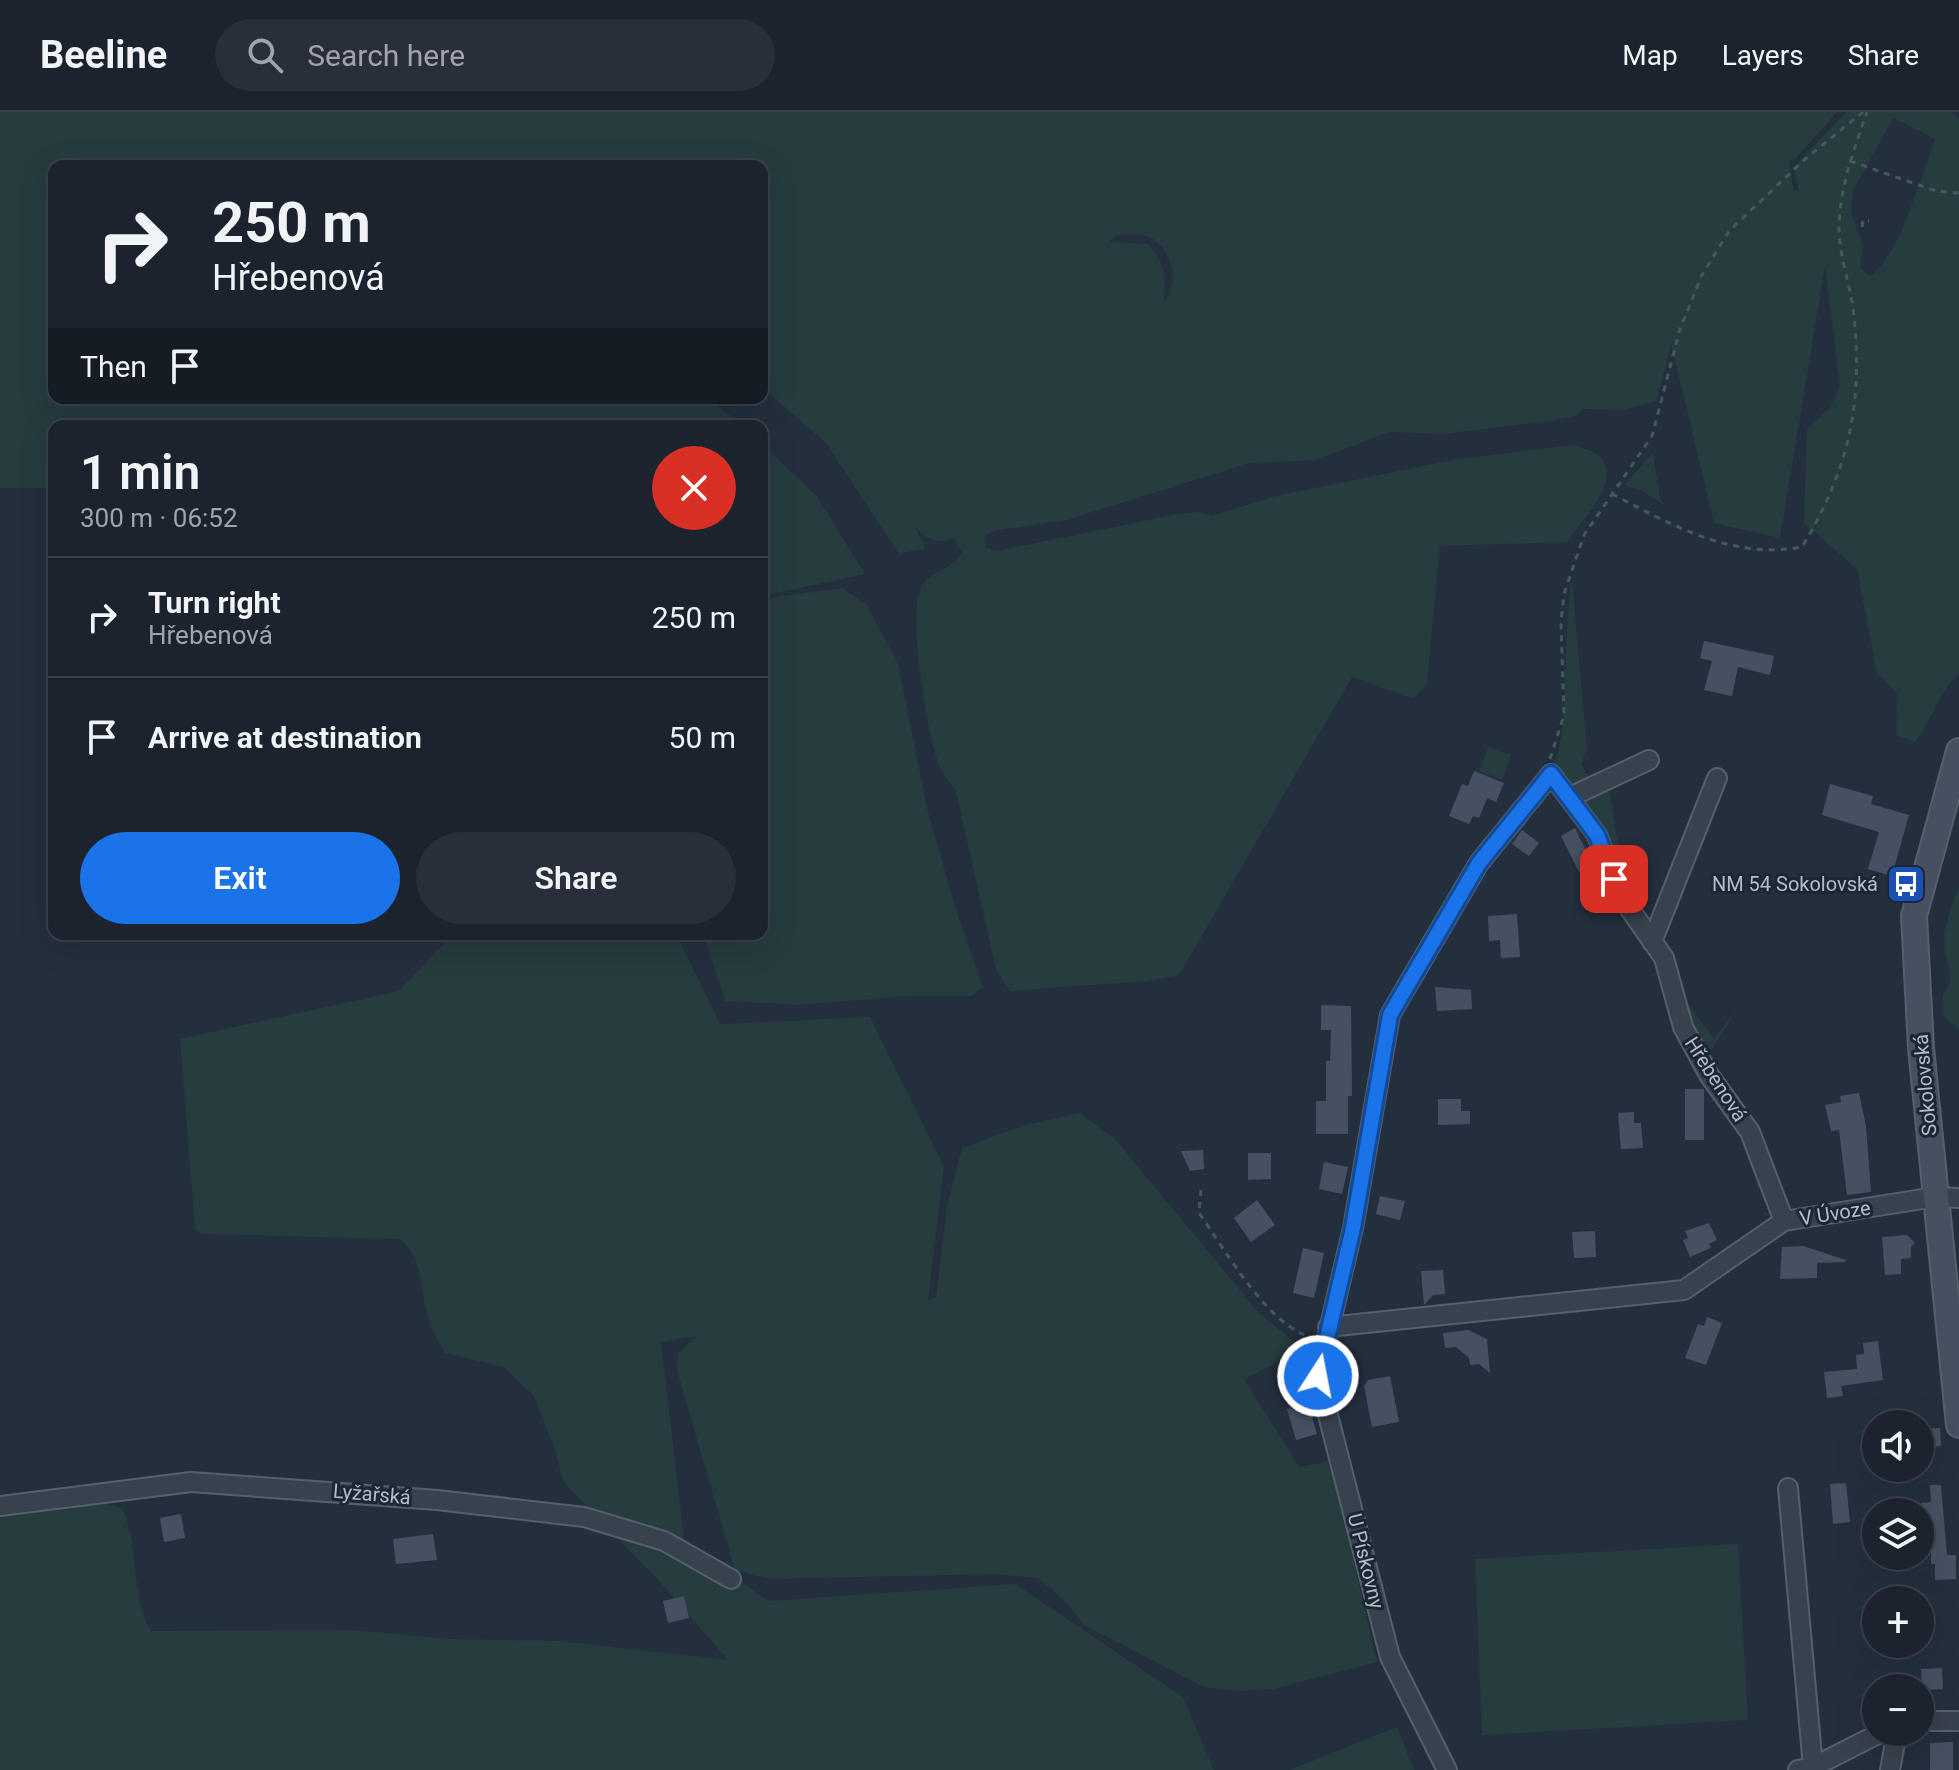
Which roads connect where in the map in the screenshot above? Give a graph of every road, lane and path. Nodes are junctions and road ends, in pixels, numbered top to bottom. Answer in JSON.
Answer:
{"nodes":[{"id":1,"x":1865,"y":112,"type":"edge"},
{"id":2,"x":1850,"y":161,"type":"junction"},
{"id":3,"x":1959,"y":193,"type":"edge"},
{"id":4,"x":1869,"y":221,"type":"dead end"},
{"id":5,"x":1862,"y":227,"type":"dead end"},
{"id":6,"x":1612,"y":494,"type":"junction"},
{"id":7,"x":1959,"y":751,"type":"edge"},
{"id":8,"x":1649,"y":760,"type":"dead end"},
{"id":9,"x":1551,"y":774,"type":"junction"},
{"id":10,"x":1717,"y":778,"type":"dead end"},
{"id":11,"x":1570,"y":797,"type":"junction"},
{"id":12,"x":1652,"y":942,"type":"junction"},
{"id":13,"x":1201,"y":1190,"type":"dead end"},
{"id":14,"x":1947,"y":1197,"type":"edge"},
{"id":15,"x":1784,"y":1221,"type":"junction"},
{"id":16,"x":1326,"y":1335,"type":"junction"},
{"id":17,"x":1959,"y":1425,"type":"edge"},
{"id":18,"x":1788,"y":1488,"type":"dead end"},
{"id":19,"x":0,"y":1506,"type":"edge"},
{"id":20,"x":731,"y":1579,"type":"dead end"},
{"id":21,"x":1934,"y":1721,"type":"edge"},
{"id":22,"x":1959,"y":1721,"type":"edge"},
{"id":23,"x":1862,"y":1742,"type":"edge"},
{"id":24,"x":1894,"y":1746,"type":"edge"},
{"id":25,"x":1805,"y":1769,"type":"edge"},
{"id":26,"x":1447,"y":1770,"type":"edge"},
{"id":27,"x":1890,"y":1770,"type":"edge"}],
"edges":[{"from":1,"to":2,"type":"path"},
{"from":1,"to":6,"type":"path"},
{"from":2,"to":3,"type":"path"},
{"from":2,"to":6,"type":"path"},
{"from":4,"to":5,"type":"path"},
{"from":6,"to":9,"type":"path"},
{"from":7,"to":14,"type":"street","name":"Sokolovská"},
{"from":8,"to":11,"type":"street"},
{"from":9,"to":11,"type":"street","name":"Hřebenová"},
{"from":9,"to":16,"type":"street","name":"U Pískovny"},
{"from":10,"to":12,"type":"street"},
{"from":11,"to":12,"type":"street","name":"Hřebenová"},
{"from":12,"to":15,"type":"street","name":"Hřebenová"},
{"from":13,"to":16,"type":"path"},
{"from":14,"to":15,"type":"street","name":"V Úvoze"},
{"from":14,"to":17,"type":"street","name":"Sokolovská"},
{"from":15,"to":16,"type":"street","name":"V Úvoze"},
{"from":16,"to":26,"type":"street","name":"U Pískovny"},
{"from":18,"to":25,"type":"street"},
{"from":19,"to":20,"type":"street","name":"Lyžařská"},
{"from":21,"to":22,"type":"street"},
{"from":23,"to":25,"type":"street"},
{"from":24,"to":27,"type":"street"}]}
